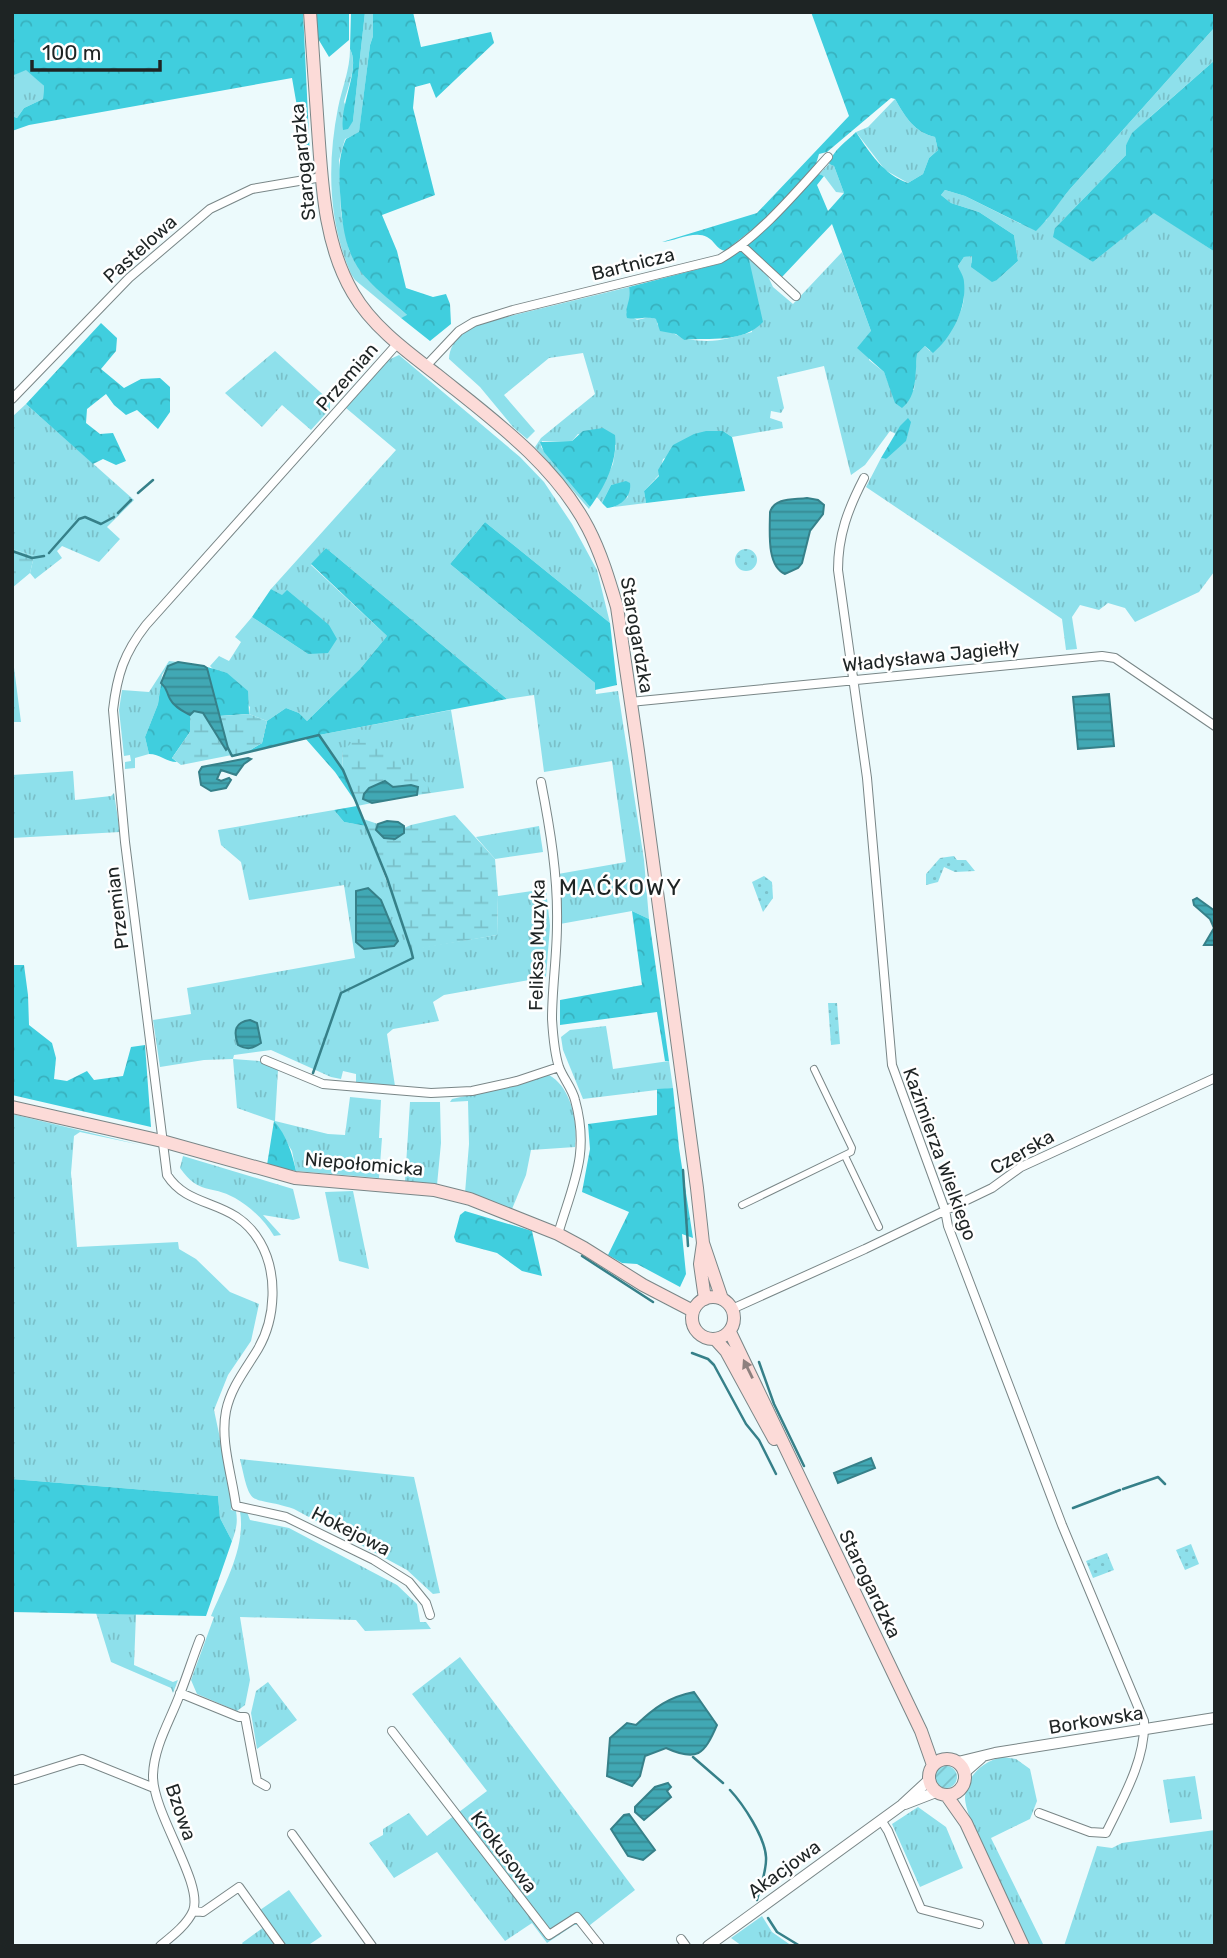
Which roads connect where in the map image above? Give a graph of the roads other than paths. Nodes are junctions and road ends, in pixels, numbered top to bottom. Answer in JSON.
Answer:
{"nodes":[{"id":1,"x":310,"y":12,"type":"edge"},
{"id":2,"x":828,"y":157,"type":"dead end"},
{"id":3,"x":321,"y":177,"type":"junction"},
{"id":4,"x":741,"y":245,"type":"junction"},
{"id":5,"x":796,"y":296,"type":"dead end"},
{"id":6,"x":398,"y":343,"type":"junction"},
{"id":7,"x":426,"y":366,"type":"junction"},
{"id":8,"x":12,"y":399,"type":"edge"},
{"id":9,"x":864,"y":478,"type":"dead end"},
{"id":10,"x":853,"y":680,"type":"junction"},
{"id":11,"x":630,"y":702,"type":"junction"},
{"id":12,"x":1215,"y":726,"type":"edge"},
{"id":13,"x":541,"y":782,"type":"dead end"},
{"id":14,"x":265,"y":1060,"type":"dead end"},
{"id":15,"x":559,"y":1067,"type":"junction"},
{"id":16,"x":814,"y":1069,"type":"dead end"},
{"id":17,"x":826,"y":1075,"type":"dead end"},
{"id":18,"x":1215,"y":1078,"type":"edge"},
{"id":19,"x":818,"y":1079,"type":"junction"},
{"id":20,"x":12,"y":1107,"type":"edge"},
{"id":21,"x":162,"y":1141,"type":"junction"},
{"id":22,"x":845,"y":1156,"type":"junction"},
{"id":23,"x":742,"y":1205,"type":"dead end"},
{"id":24,"x":945,"y":1210,"type":"junction"},
{"id":25,"x":880,"y":1223,"type":"dead end"},
{"id":26,"x":558,"y":1234,"type":"junction"},
{"id":27,"x":703,"y":1243,"type":"junction"},
{"id":28,"x":705,"y":1298,"type":"junction"},
{"id":29,"x":722,"y":1299,"type":"junction"},
{"id":30,"x":732,"y":1308,"type":"junction"},
{"id":31,"x":693,"y":1311,"type":"junction"},
{"id":32,"x":730,"y":1332,"type":"junction"},
{"id":33,"x":716,"y":1340,"type":"junction"},
{"id":34,"x":786,"y":1452,"type":"junction"},
{"id":35,"x":236,"y":1506,"type":"joint"},
{"id":36,"x":430,"y":1615,"type":"dead end"},
{"id":37,"x":200,"y":1639,"type":"dead end"},
{"id":38,"x":180,"y":1693,"type":"junction"},
{"id":39,"x":1215,"y":1718,"type":"edge"},
{"id":40,"x":1145,"y":1730,"type":"junction"},
{"id":41,"x":392,"y":1731,"type":"dead end"},
{"id":42,"x":938,"y":1762,"type":"junction"},
{"id":43,"x":962,"y":1767,"type":"junction"},
{"id":44,"x":15,"y":1780,"type":"dead end"},
{"id":45,"x":266,"y":1786,"type":"dead end"},
{"id":46,"x":154,"y":1787,"type":"junction"},
{"id":47,"x":943,"y":1790,"type":"junction"},
{"id":48,"x":1039,"y":1813,"type":"dead end"},
{"id":49,"x":881,"y":1820,"type":"junction"},
{"id":50,"x":292,"y":1834,"type":"dead end"},
{"id":51,"x":193,"y":1911,"type":"junction"},
{"id":52,"x":979,"y":1924,"type":"dead end"},
{"id":53,"x":160,"y":1946,"type":"edge"},
{"id":54,"x":281,"y":1946,"type":"edge"},
{"id":55,"x":372,"y":1946,"type":"edge"},
{"id":56,"x":600,"y":1946,"type":"edge"},
{"id":57,"x":708,"y":1946,"type":"edge"},
{"id":58,"x":1023,"y":1946,"type":"edge"}],
"edges":[{"from":1,"to":3,"type":"main road","name":"Starogardzka"},
{"from":2,"to":4,"type":"street","name":"Bartnicza"},
{"from":3,"to":6,"type":"main road","name":"Starogardzka"},
{"from":3,"to":8,"type":"street","name":"Pastelowa"},
{"from":4,"to":5,"type":"street"},
{"from":4,"to":7,"type":"street","name":"Bartnicza"},
{"from":6,"to":7,"type":"main road","name":"Starogardzka"},
{"from":6,"to":21,"type":"street","name":"Przemian"},
{"from":7,"to":11,"type":"main road","name":"Starogardzka"},
{"from":9,"to":10,"type":"street","name":"Kazimierza Wielkiego"},
{"from":10,"to":11,"type":"street","name":"Władysława Jagiełły"},
{"from":10,"to":12,"type":"street","name":"Władysława Jagiełły"},
{"from":10,"to":24,"type":"street","name":"Kazimierza Wielkiego"},
{"from":11,"to":27,"type":"main road","name":"Starogardzka"},
{"from":13,"to":15,"type":"street","name":"Feliksa Muzyka"},
{"from":14,"to":15,"type":"street"},
{"from":15,"to":26,"type":"street","name":"Feliksa Muzyka"},
{"from":16,"to":19,"type":"street"},
{"from":17,"to":19,"type":"street"},
{"from":18,"to":24,"type":"street","name":"Czerska"},
{"from":19,"to":22,"type":"street"},
{"from":20,"to":21,"type":"main road","name":"Niepołomicka"},
{"from":21,"to":26,"type":"main road","name":"Niepołomicka"},
{"from":21,"to":35,"type":"street","name":"Przemian"},
{"from":22,"to":23,"type":"street"},
{"from":22,"to":25,"type":"street"},
{"from":24,"to":30,"type":"street","name":"Czerska"},
{"from":24,"to":40,"type":"street","name":"Kazimierza Wielkiego"},
{"from":26,"to":31,"type":"main road","name":"Niepołomicka"},
{"from":27,"to":28,"type":"main road","name":"Starogardzka"},
{"from":27,"to":29,"type":"main road","name":"Starogardzka"},
{"from":28,"to":29,"type":"main road"},
{"from":28,"to":31,"type":"main road"},
{"from":29,"to":30,"type":"main road"},
{"from":30,"to":32,"type":"main road"},
{"from":31,"to":33,"type":"main road"},
{"from":32,"to":33,"type":"main road"},
{"from":34,"to":32,"type":"main road","name":"Starogardzka","one_way":true},
{"from":33,"to":34,"type":"main road","name":"Starogardzka"},
{"from":34,"to":42,"type":"main road","name":"Starogardzka"},
{"from":35,"to":36,"type":"street","name":"Hokejowa"},
{"from":37,"to":38,"type":"street","name":"Bzowa"},
{"from":38,"to":45,"type":"street"},
{"from":38,"to":46,"type":"street","name":"Bzowa"},
{"from":39,"to":40,"type":"street","name":"Borkowska"},
{"from":40,"to":43,"type":"street","name":"Borkowska"},
{"from":40,"to":48,"type":"street"},
{"from":41,"to":56,"type":"street","name":"Krokusowa"},
{"from":42,"to":43,"type":"main road"},
{"from":42,"to":47,"type":"main road"},
{"from":43,"to":47,"type":"main road"},
{"from":44,"to":46,"type":"street"},
{"from":46,"to":51,"type":"street","name":"Bzowa"},
{"from":47,"to":49,"type":"street","name":"Akacjowa"},
{"from":47,"to":58,"type":"main road"},
{"from":49,"to":52,"type":"street"},
{"from":49,"to":57,"type":"street","name":"Akacjowa"},
{"from":50,"to":55,"type":"street"},
{"from":51,"to":53,"type":"street"},
{"from":51,"to":54,"type":"street"}]}
